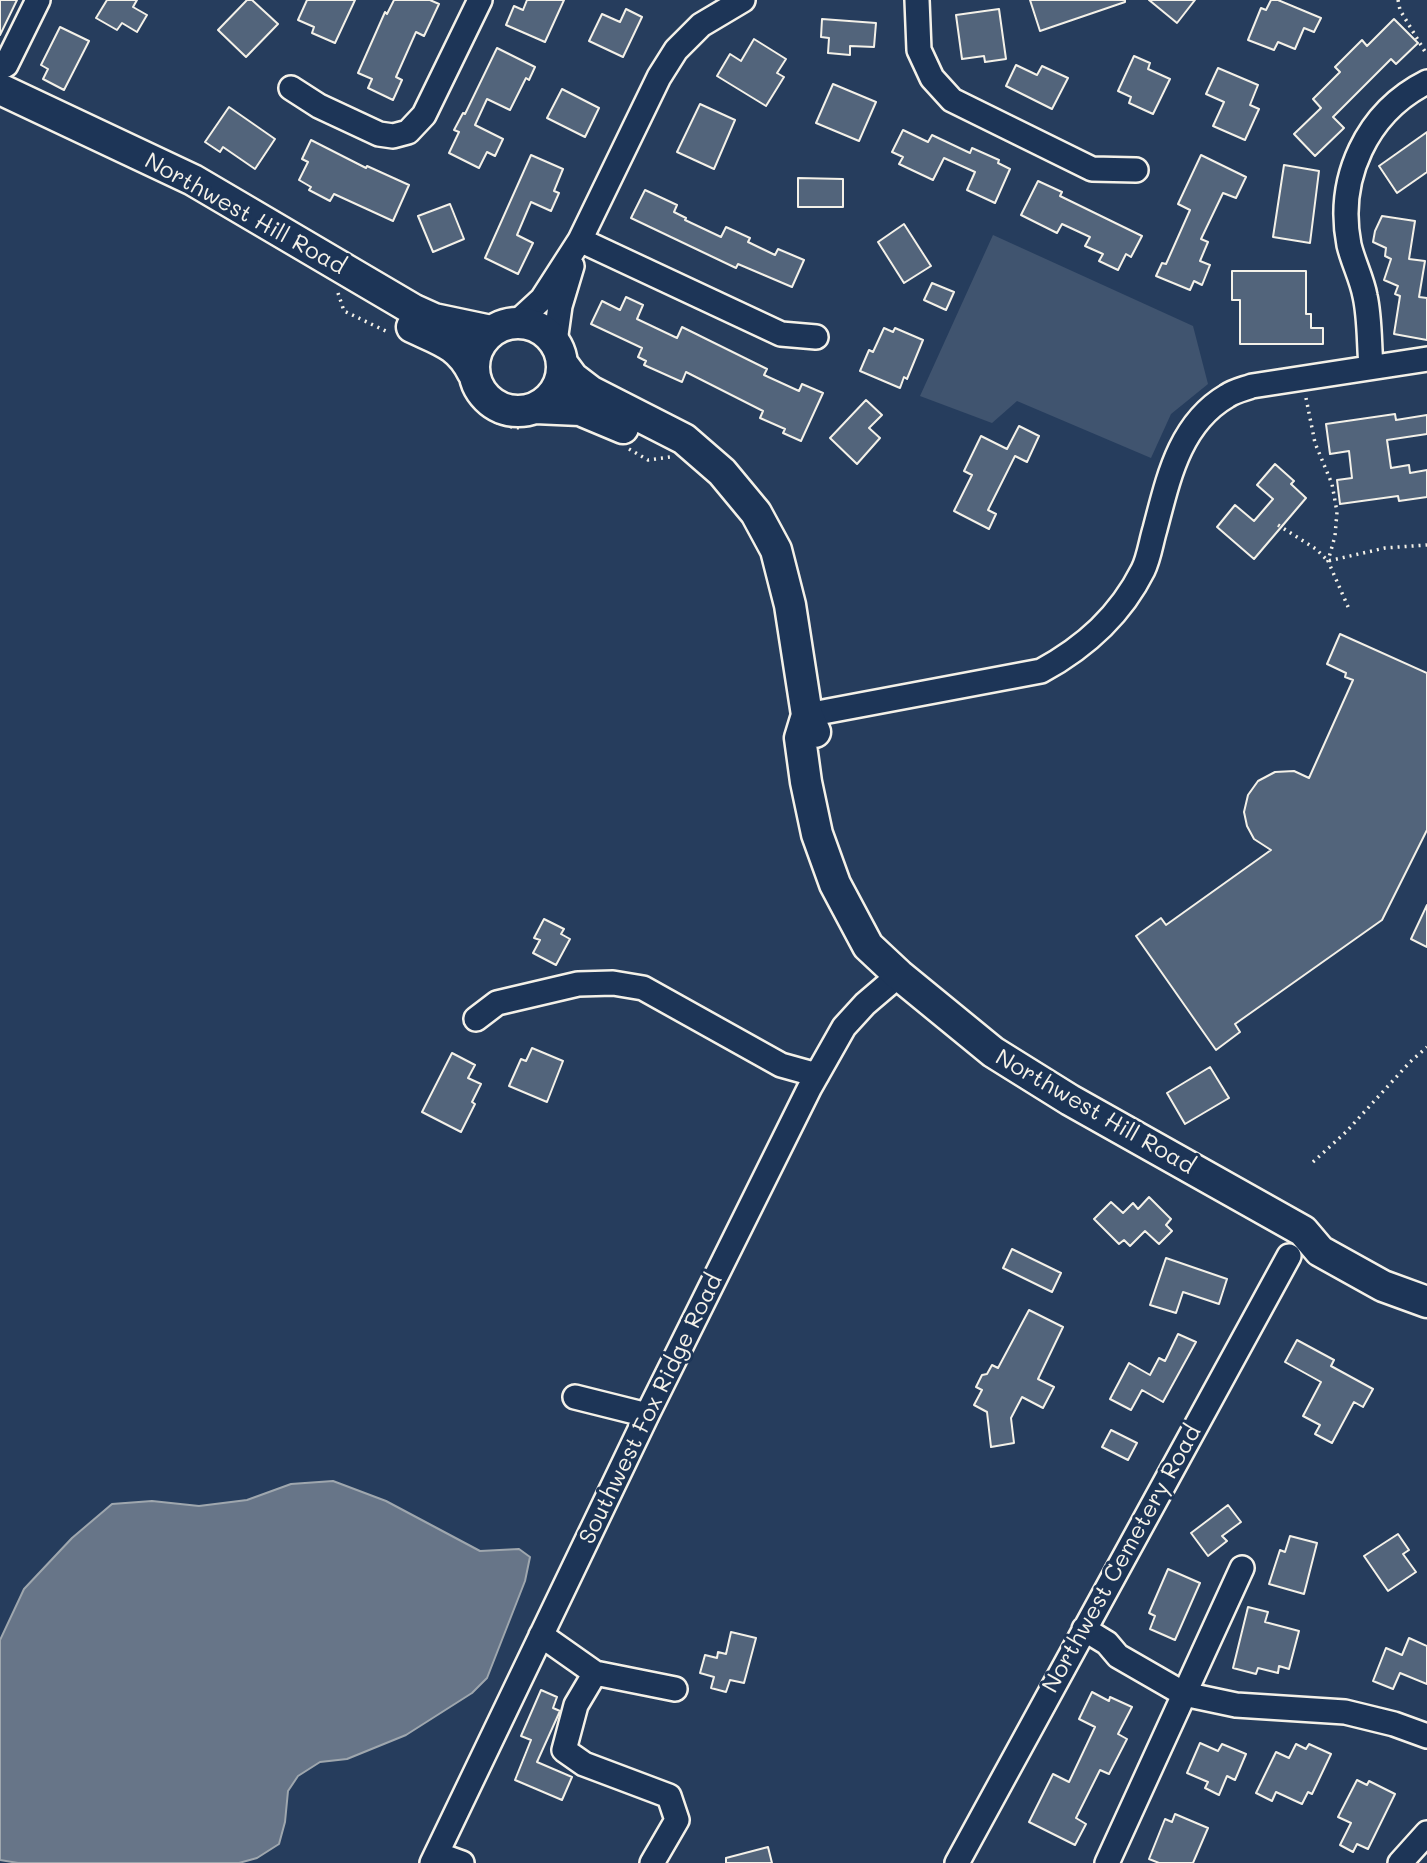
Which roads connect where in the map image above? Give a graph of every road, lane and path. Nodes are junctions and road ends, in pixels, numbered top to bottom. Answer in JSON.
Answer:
{"nodes":[{"id":1,"x":38,"y":0,"type":"edge"},
{"id":2,"x":480,"y":0,"type":"edge"},
{"id":3,"x":743,"y":0,"type":"edge"},
{"id":4,"x":917,"y":0,"type":"edge"},
{"id":5,"x":1398,"y":0,"type":"edge"},
{"id":6,"x":1427,"y":55,"type":"edge"},
{"id":7,"x":3,"y":77,"type":"edge"},
{"id":8,"x":1427,"y":82,"type":"edge"},
{"id":9,"x":291,"y":88,"type":"dead end"},
{"id":10,"x":0,"y":110,"type":"edge"},
{"id":11,"x":1136,"y":170,"type":"dead end"},
{"id":12,"x":580,"y":240,"type":"junction"},
{"id":13,"x":336,"y":287,"type":"junction"},
{"id":14,"x":504,"y":327,"type":"junction"},
{"id":15,"x":393,"y":335,"type":"dead end"},
{"id":16,"x":816,"y":337,"type":"dead end"},
{"id":17,"x":559,"y":352,"type":"junction"},
{"id":18,"x":1427,"y":359,"type":"edge"},
{"id":19,"x":1371,"y":366,"type":"junction"},
{"id":20,"x":1304,"y":377,"type":"junction"},
{"id":21,"x":468,"y":381,"type":"junction"},
{"id":22,"x":530,"y":418,"type":"junction"},
{"id":23,"x":625,"y":447,"type":"dead end"},
{"id":24,"x":676,"y":457,"type":"junction"},
{"id":25,"x":1278,"y":525,"type":"dead end"},
{"id":26,"x":1427,"y":545,"type":"edge"},
{"id":27,"x":1328,"y":561,"type":"junction"},
{"id":28,"x":790,"y":605,"type":"junction"},
{"id":29,"x":1349,"y":609,"type":"dead end"},
{"id":30,"x":807,"y":715,"type":"junction"},
{"id":31,"x":899,"y":975,"type":"junction"},
{"id":32,"x":476,"y":1019,"type":"dead end"},
{"id":33,"x":1427,"y":1047,"type":"edge"},
{"id":34,"x":817,"y":1074,"type":"junction"},
{"id":35,"x":1313,"y":1162,"type":"dead end"},
{"id":36,"x":1296,"y":1244,"type":"junction"},
{"id":37,"x":1422,"y":1300,"type":"edge"},
{"id":38,"x":575,"y":1397,"type":"dead end"},
{"id":39,"x":647,"y":1415,"type":"junction"},
{"id":40,"x":1242,"y":1568,"type":"dead end"},
{"id":41,"x":1084,"y":1629,"type":"junction"},
{"id":42,"x":541,"y":1635,"type":"junction"},
{"id":43,"x":595,"y":1673,"type":"junction"},
{"id":44,"x":675,"y":1689,"type":"dead end"},
{"id":45,"x":1184,"y":1694,"type":"junction"},
{"id":46,"x":1427,"y":1736,"type":"edge"},
{"id":47,"x":1427,"y":1833,"type":"edge"},
{"id":48,"x":434,"y":1858,"type":"edge"},
{"id":49,"x":462,"y":1863,"type":"edge"},
{"id":50,"x":652,"y":1863,"type":"edge"},
{"id":51,"x":957,"y":1863,"type":"edge"},
{"id":52,"x":1107,"y":1863,"type":"edge"},
{"id":53,"x":1400,"y":1863,"type":"edge"}],
"edges":[{"from":1,"to":7,"type":"street"},
{"from":2,"to":9,"type":"street"},
{"from":3,"to":12,"type":"street"},
{"from":4,"to":11,"type":"street"},
{"from":5,"to":6,"type":"path"},
{"from":7,"to":14,"type":"main road","name":"Northwest Hill Road"},
{"from":8,"to":19,"type":"street"},
{"from":10,"to":13,"type":"main road","name":"Northwest Hill Road"},
{"from":12,"to":14,"type":"street"},
{"from":12,"to":16,"type":"street"},
{"from":12,"to":17,"type":"street"},
{"from":13,"to":15,"type":"path"},
{"from":13,"to":21,"type":"main road","name":"Northwest Hill Road"},
{"from":14,"to":17,"type":"main road"},
{"from":14,"to":21,"type":"main road"},
{"from":17,"to":22,"type":"main road"},
{"from":17,"to":28,"type":"main road"},
{"from":18,"to":19,"type":"street"},
{"from":19,"to":20,"type":"street"},
{"from":20,"to":27,"type":"path"},
{"from":20,"to":30,"type":"street"},
{"from":21,"to":22,"type":"main road"},
{"from":21,"to":22,"type":"path"},
{"from":22,"to":24,"type":"main road"},
{"from":23,"to":24,"type":"path"},
{"from":24,"to":28,"type":"main road"},
{"from":25,"to":27,"type":"path"},
{"from":26,"to":27,"type":"path"},
{"from":27,"to":29,"type":"path"},
{"from":28,"to":30,"type":"main road"},
{"from":30,"to":31,"type":"main road"},
{"from":31,"to":34,"type":"street","name":"Southwest Fox Ridge Road"},
{"from":31,"to":36,"type":"main road","name":"Northwest Hill Road"},
{"from":32,"to":34,"type":"street"},
{"from":33,"to":35,"type":"path"},
{"from":34,"to":39,"type":"street","name":"Southwest Fox Ridge Road"},
{"from":36,"to":37,"type":"main road","name":"Northwest Hill Road"},
{"from":36,"to":41,"type":"street","name":"Northwest Cemetery Road"},
{"from":38,"to":39,"type":"street"},
{"from":39,"to":42,"type":"street","name":"Southwest Fox Ridge Road"},
{"from":40,"to":45,"type":"street"},
{"from":41,"to":45,"type":"street"},
{"from":41,"to":51,"type":"street","name":"Northwest Cemetery Road"},
{"from":42,"to":43,"type":"street"},
{"from":42,"to":48,"type":"street","name":"Southwest Fox Ridge Road"},
{"from":43,"to":44,"type":"street"},
{"from":43,"to":50,"type":"street"},
{"from":45,"to":46,"type":"street"},
{"from":45,"to":52,"type":"street"},
{"from":47,"to":53,"type":"street"},
{"from":48,"to":49,"type":"street"}]}
